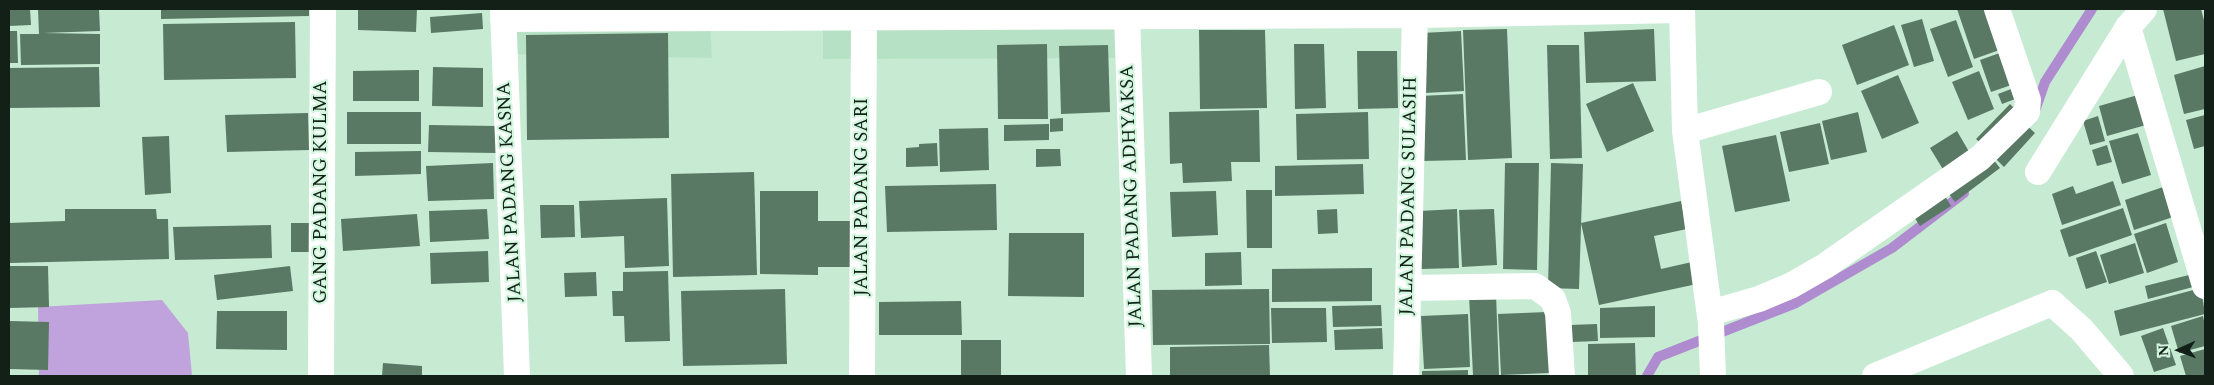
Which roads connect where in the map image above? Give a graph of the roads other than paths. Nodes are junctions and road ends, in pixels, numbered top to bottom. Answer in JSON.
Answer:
{"nodes":[{"id":1,"x":323,"y":9,"type":"edge"},
{"id":2,"x":1997,"y":9,"type":"edge"},
{"id":3,"x":1682,"y":10,"type":"edge"},
{"id":4,"x":1252,"y":12,"type":"edge"},
{"id":5,"x":1416,"y":12,"type":"edge"},
{"id":6,"x":503,"y":14,"type":"edge"},
{"id":7,"x":1127,"y":16,"type":"junction"},
{"id":8,"x":2136,"y":18,"type":"edge"},
{"id":9,"x":864,"y":19,"type":"junction"},
{"id":10,"x":1819,"y":92,"type":"dead end"},
{"id":11,"x":1685,"y":131,"type":"junction"},
{"id":12,"x":2038,"y":172,"type":"dead end"},
{"id":13,"x":2205,"y":286,"type":"edge"},
{"id":14,"x":1408,"y":288,"type":"junction"},
{"id":15,"x":1711,"y":319,"type":"junction"},
{"id":16,"x":1713,"y":368,"type":"edge"},
{"id":17,"x":322,"y":376,"type":"edge"},
{"id":18,"x":517,"y":376,"type":"edge"},
{"id":19,"x":862,"y":376,"type":"edge"},
{"id":20,"x":1139,"y":376,"type":"edge"},
{"id":21,"x":1406,"y":376,"type":"edge"},
{"id":22,"x":1562,"y":376,"type":"edge"},
{"id":23,"x":1875,"y":376,"type":"edge"},
{"id":24,"x":2121,"y":376,"type":"edge"}],
"edges":[{"from":1,"to":17,"type":"street","name":"GANG PADANG KULMA"},
{"from":2,"to":15,"type":"street"},
{"from":3,"to":5,"type":"street"},
{"from":3,"to":11,"type":"street"},
{"from":4,"to":5,"type":"street"},
{"from":4,"to":7,"type":"street"},
{"from":5,"to":14,"type":"street","name":"JALAN PADANG SULASIH"},
{"from":6,"to":9,"type":"street"},
{"from":6,"to":18,"type":"street","name":"JALAN PADANG KASNA"},
{"from":7,"to":9,"type":"street"},
{"from":7,"to":20,"type":"street","name":"JALAN PADANG ADHYAKSA"},
{"from":8,"to":12,"type":"street"},
{"from":8,"to":13,"type":"street"},
{"from":9,"to":19,"type":"street","name":"JALAN PADANG SARI"},
{"from":10,"to":11,"type":"street"},
{"from":11,"to":15,"type":"street"},
{"from":14,"to":21,"type":"street","name":"JALAN PADANG SULASIH"},
{"from":14,"to":22,"type":"street"},
{"from":15,"to":16,"type":"street"},
{"from":23,"to":24,"type":"street"}]}
